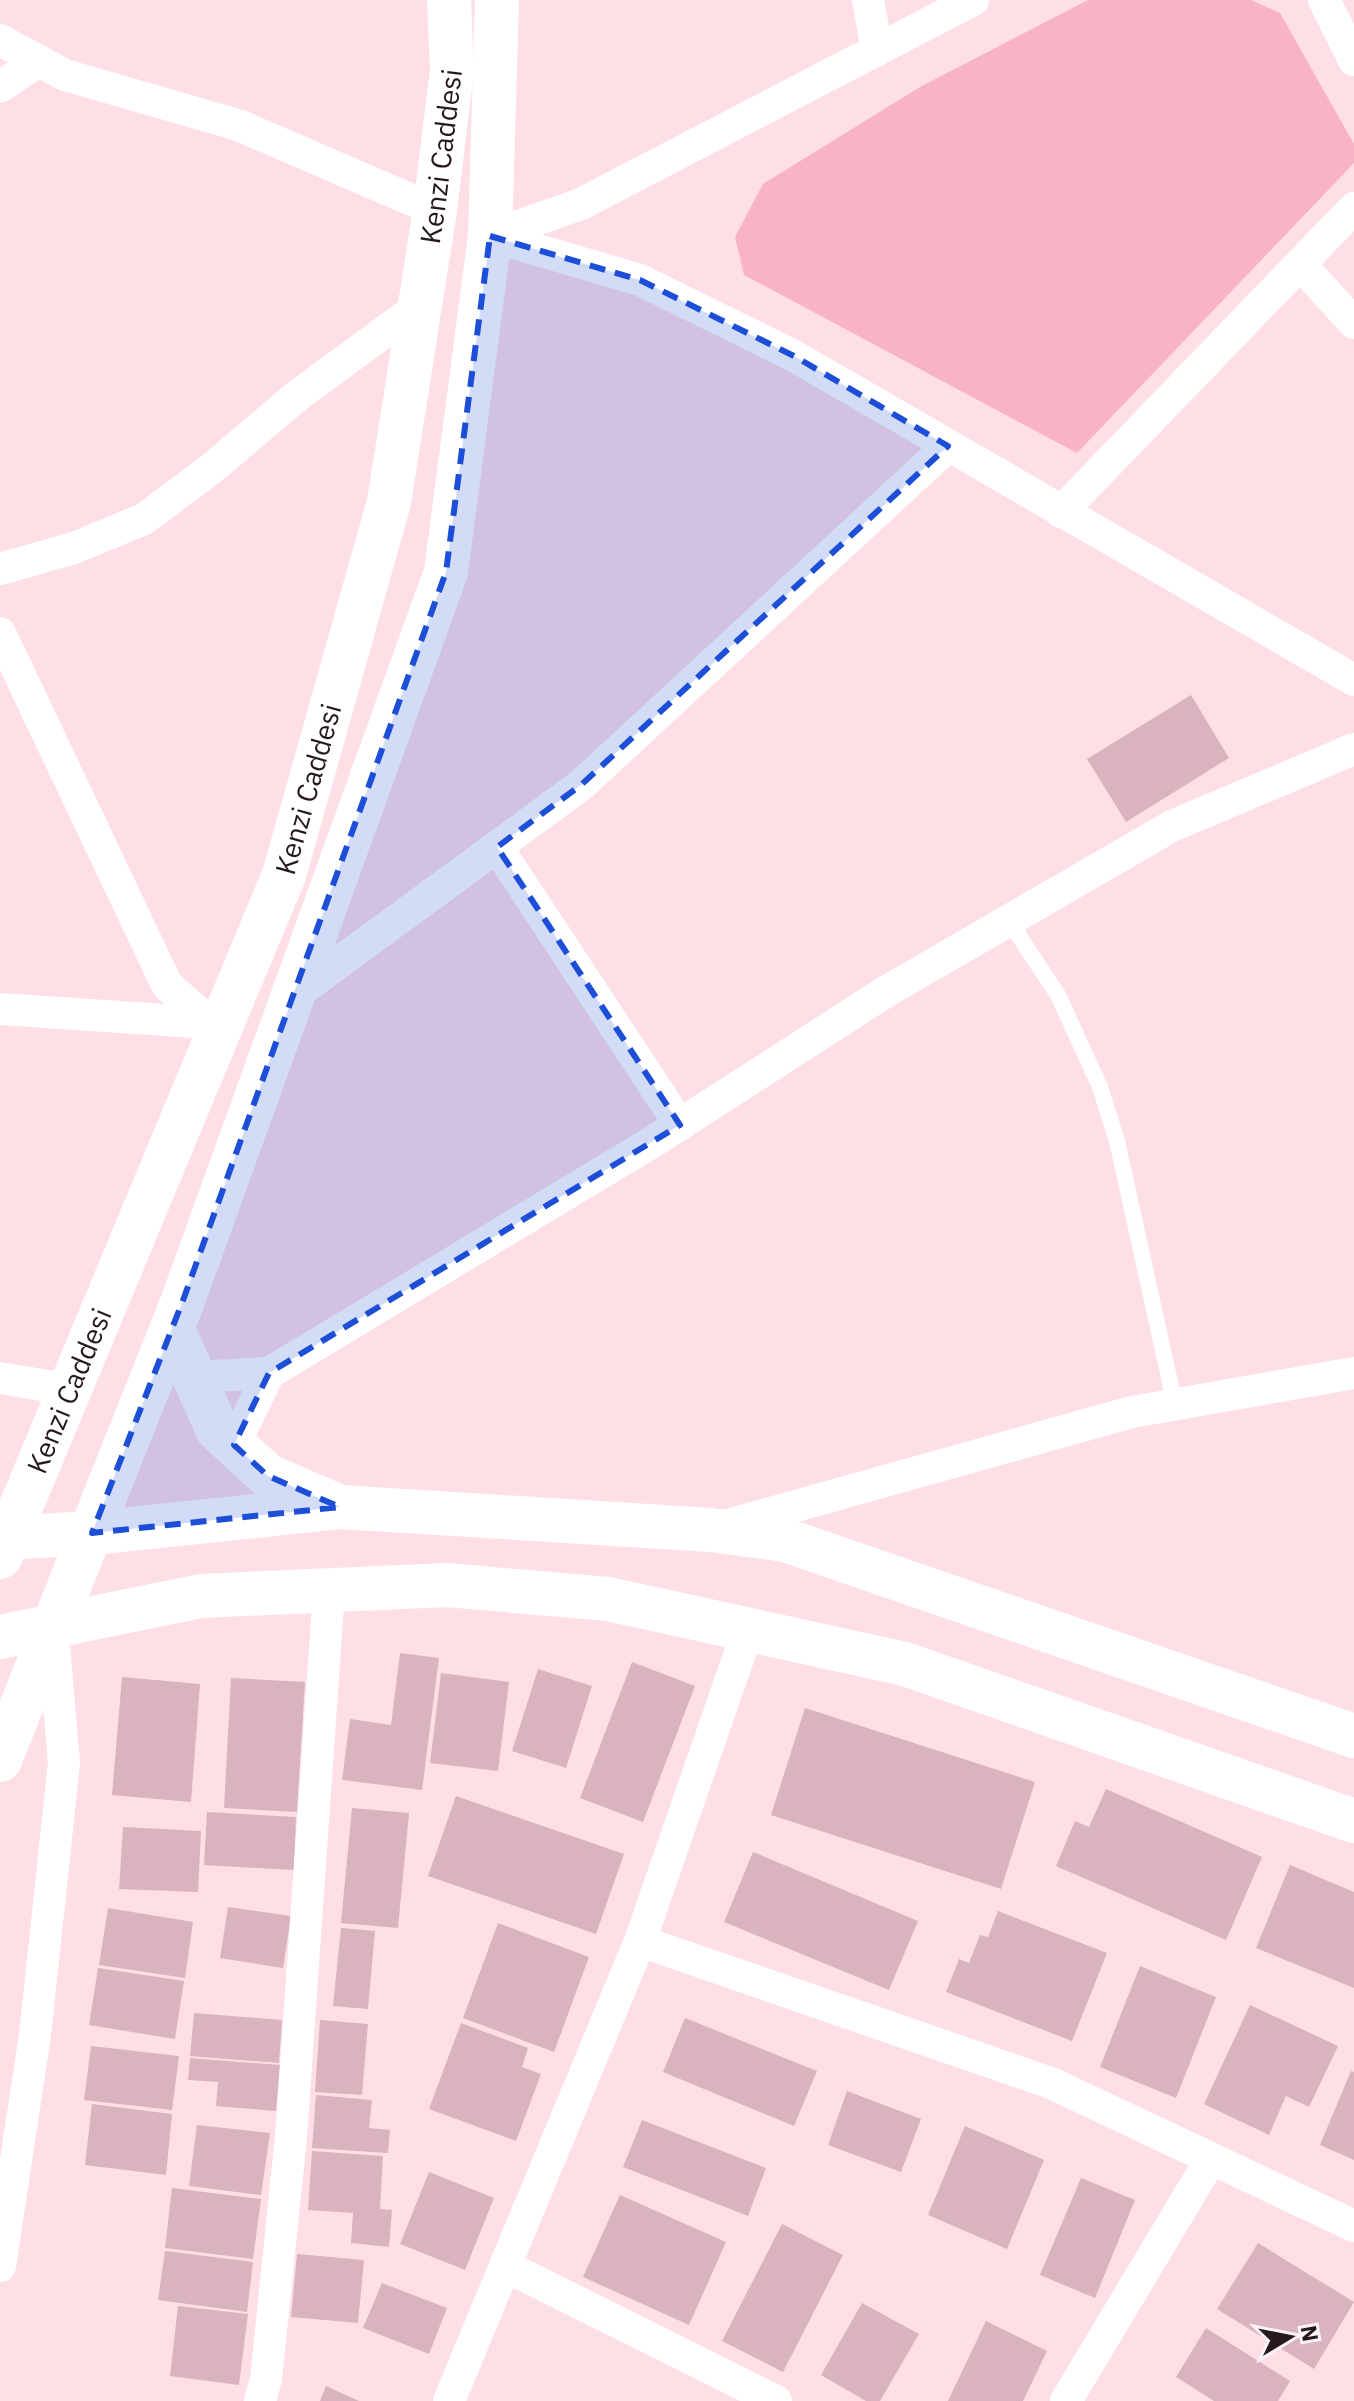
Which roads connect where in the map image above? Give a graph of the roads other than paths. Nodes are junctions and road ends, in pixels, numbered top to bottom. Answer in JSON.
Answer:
{"nodes":[{"id":1,"x":449,"y":0,"type":"edge"},
{"id":2,"x":497,"y":0,"type":"edge"},
{"id":3,"x":868,"y":0,"type":"edge"},
{"id":4,"x":973,"y":0,"type":"edge"},
{"id":5,"x":1324,"y":0,"type":"edge"},
{"id":6,"x":0,"y":40,"type":"edge"},
{"id":7,"x":877,"y":50,"type":"junction"},
{"id":8,"x":1354,"y":60,"type":"edge"},
{"id":9,"x":39,"y":61,"type":"junction"},
{"id":10,"x":0,"y":87,"type":"edge"},
{"id":11,"x":1354,"y":208,"type":"edge"},
{"id":12,"x":435,"y":210,"type":"junction"},
{"id":13,"x":490,"y":236,"type":"junction"},
{"id":14,"x":1300,"y":264,"type":"junction"},
{"id":15,"x":421,"y":305,"type":"junction"},
{"id":16,"x":1354,"y":323,"type":"edge"},
{"id":17,"x":948,"y":446,"type":"junction"},
{"id":18,"x":1061,"y":512,"type":"junction"},
{"id":19,"x":0,"y":569,"type":"edge"},
{"id":20,"x":0,"y":633,"type":"edge"},
{"id":21,"x":1354,"y":680,"type":"edge"},
{"id":22,"x":1354,"y":749,"type":"edge"},
{"id":23,"x":497,"y":847,"type":"junction"},
{"id":24,"x":1009,"y":921,"type":"junction"},
{"id":25,"x":296,"y":994,"type":"junction"},
{"id":26,"x":0,"y":1009,"type":"edge"},
{"id":27,"x":680,"y":1125,"type":"junction"},
{"id":28,"x":173,"y":1329,"type":"junction"},
{"id":29,"x":269,"y":1373,"type":"junction"},
{"id":30,"x":1354,"y":1373,"type":"edge"},
{"id":31,"x":194,"y":1377,"type":"junction"},
{"id":32,"x":0,"y":1378,"type":"edge"},
{"id":33,"x":72,"y":1390,"type":"junction"},
{"id":34,"x":1175,"y":1405,"type":"junction"},
{"id":35,"x":234,"y":1445,"type":"junction"},
{"id":36,"x":340,"y":1507,"type":"junction"},
{"id":37,"x":711,"y":1530,"type":"junction"},
{"id":38,"x":92,"y":1533,"type":"junction"},
{"id":39,"x":4,"y":1544,"type":"edge"},
{"id":40,"x":329,"y":1591,"type":"junction"},
{"id":41,"x":52,"y":1626,"type":"junction"},
{"id":42,"x":748,"y":1630,"type":"junction"},
{"id":43,"x":0,"y":1637,"type":"edge"},
{"id":44,"x":1354,"y":1736,"type":"edge"},
{"id":45,"x":0,"y":1760,"type":"edge"},
{"id":46,"x":1354,"y":1821,"type":"edge"},
{"id":47,"x":640,"y":1941,"type":"junction"},
{"id":48,"x":1211,"y":2159,"type":"junction"},
{"id":49,"x":1354,"y":2226,"type":"edge"},
{"id":50,"x":0,"y":2266,"type":"edge"},
{"id":51,"x":505,"y":2266,"type":"junction"},
{"id":52,"x":260,"y":2401,"type":"edge"},
{"id":53,"x":449,"y":2401,"type":"edge"},
{"id":54,"x":776,"y":2401,"type":"edge"},
{"id":55,"x":1066,"y":2401,"type":"edge"}],
"edges":[{"from":1,"to":12,"type":"main road","name":"Kenzi Caddesi"},
{"from":2,"to":13,"type":"main road","name":"Kenzi Caddesi"},
{"from":3,"to":7,"type":"street"},
{"from":4,"to":7,"type":"street"},
{"from":5,"to":8,"type":"street"},
{"from":6,"to":9,"type":"street"},
{"from":7,"to":13,"type":"street"},
{"from":9,"to":10,"type":"street"},
{"from":9,"to":12,"type":"street"},
{"from":11,"to":14,"type":"street"},
{"from":12,"to":15,"type":"main road","name":"Kenzi Caddesi"},
{"from":13,"to":17,"type":"street"},
{"from":13,"to":25,"type":"main road","name":"Kenzi Caddesi"},
{"from":14,"to":16,"type":"street"},
{"from":14,"to":18,"type":"street"},
{"from":15,"to":19,"type":"street"},
{"from":15,"to":33,"type":"main road","name":"Kenzi Caddesi"},
{"from":17,"to":18,"type":"street"},
{"from":17,"to":23,"type":"street"},
{"from":18,"to":21,"type":"street"},
{"from":20,"to":26,"type":"street"},
{"from":22,"to":24,"type":"street"},
{"from":23,"to":25,"type":"street"},
{"from":23,"to":27,"type":"street"},
{"from":24,"to":27,"type":"street"},
{"from":24,"to":34,"type":"lane"},
{"from":25,"to":28,"type":"main road","name":"Kenzi Caddesi"},
{"from":27,"to":29,"type":"street"},
{"from":28,"to":31,"type":"main road"},
{"from":28,"to":38,"type":"main road","name":"Kenzi Caddesi"},
{"from":29,"to":31,"type":"street"},
{"from":29,"to":35,"type":"street"},
{"from":30,"to":34,"type":"street"},
{"from":31,"to":35,"type":"main road"},
{"from":32,"to":33,"type":"street"},
{"from":33,"to":39,"type":"main road","name":"Kenzi Caddesi"},
{"from":34,"to":37,"type":"street"},
{"from":35,"to":36,"type":"main road"},
{"from":36,"to":37,"type":"main road"},
{"from":36,"to":38,"type":"main road"},
{"from":37,"to":44,"type":"main road"},
{"from":38,"to":39,"type":"main road"},
{"from":38,"to":41,"type":"main road","name":"Kenzi Caddesi"},
{"from":40,"to":41,"type":"main road"},
{"from":40,"to":42,"type":"main road"},
{"from":40,"to":52,"type":"street"},
{"from":41,"to":43,"type":"main road"},
{"from":41,"to":45,"type":"main road","name":"Kenzi Caddesi"},
{"from":41,"to":50,"type":"street"},
{"from":42,"to":46,"type":"main road"},
{"from":42,"to":47,"type":"street"},
{"from":47,"to":48,"type":"street"},
{"from":47,"to":51,"type":"street"},
{"from":48,"to":49,"type":"street"},
{"from":48,"to":55,"type":"street"},
{"from":51,"to":53,"type":"street"},
{"from":51,"to":54,"type":"street"}]}
